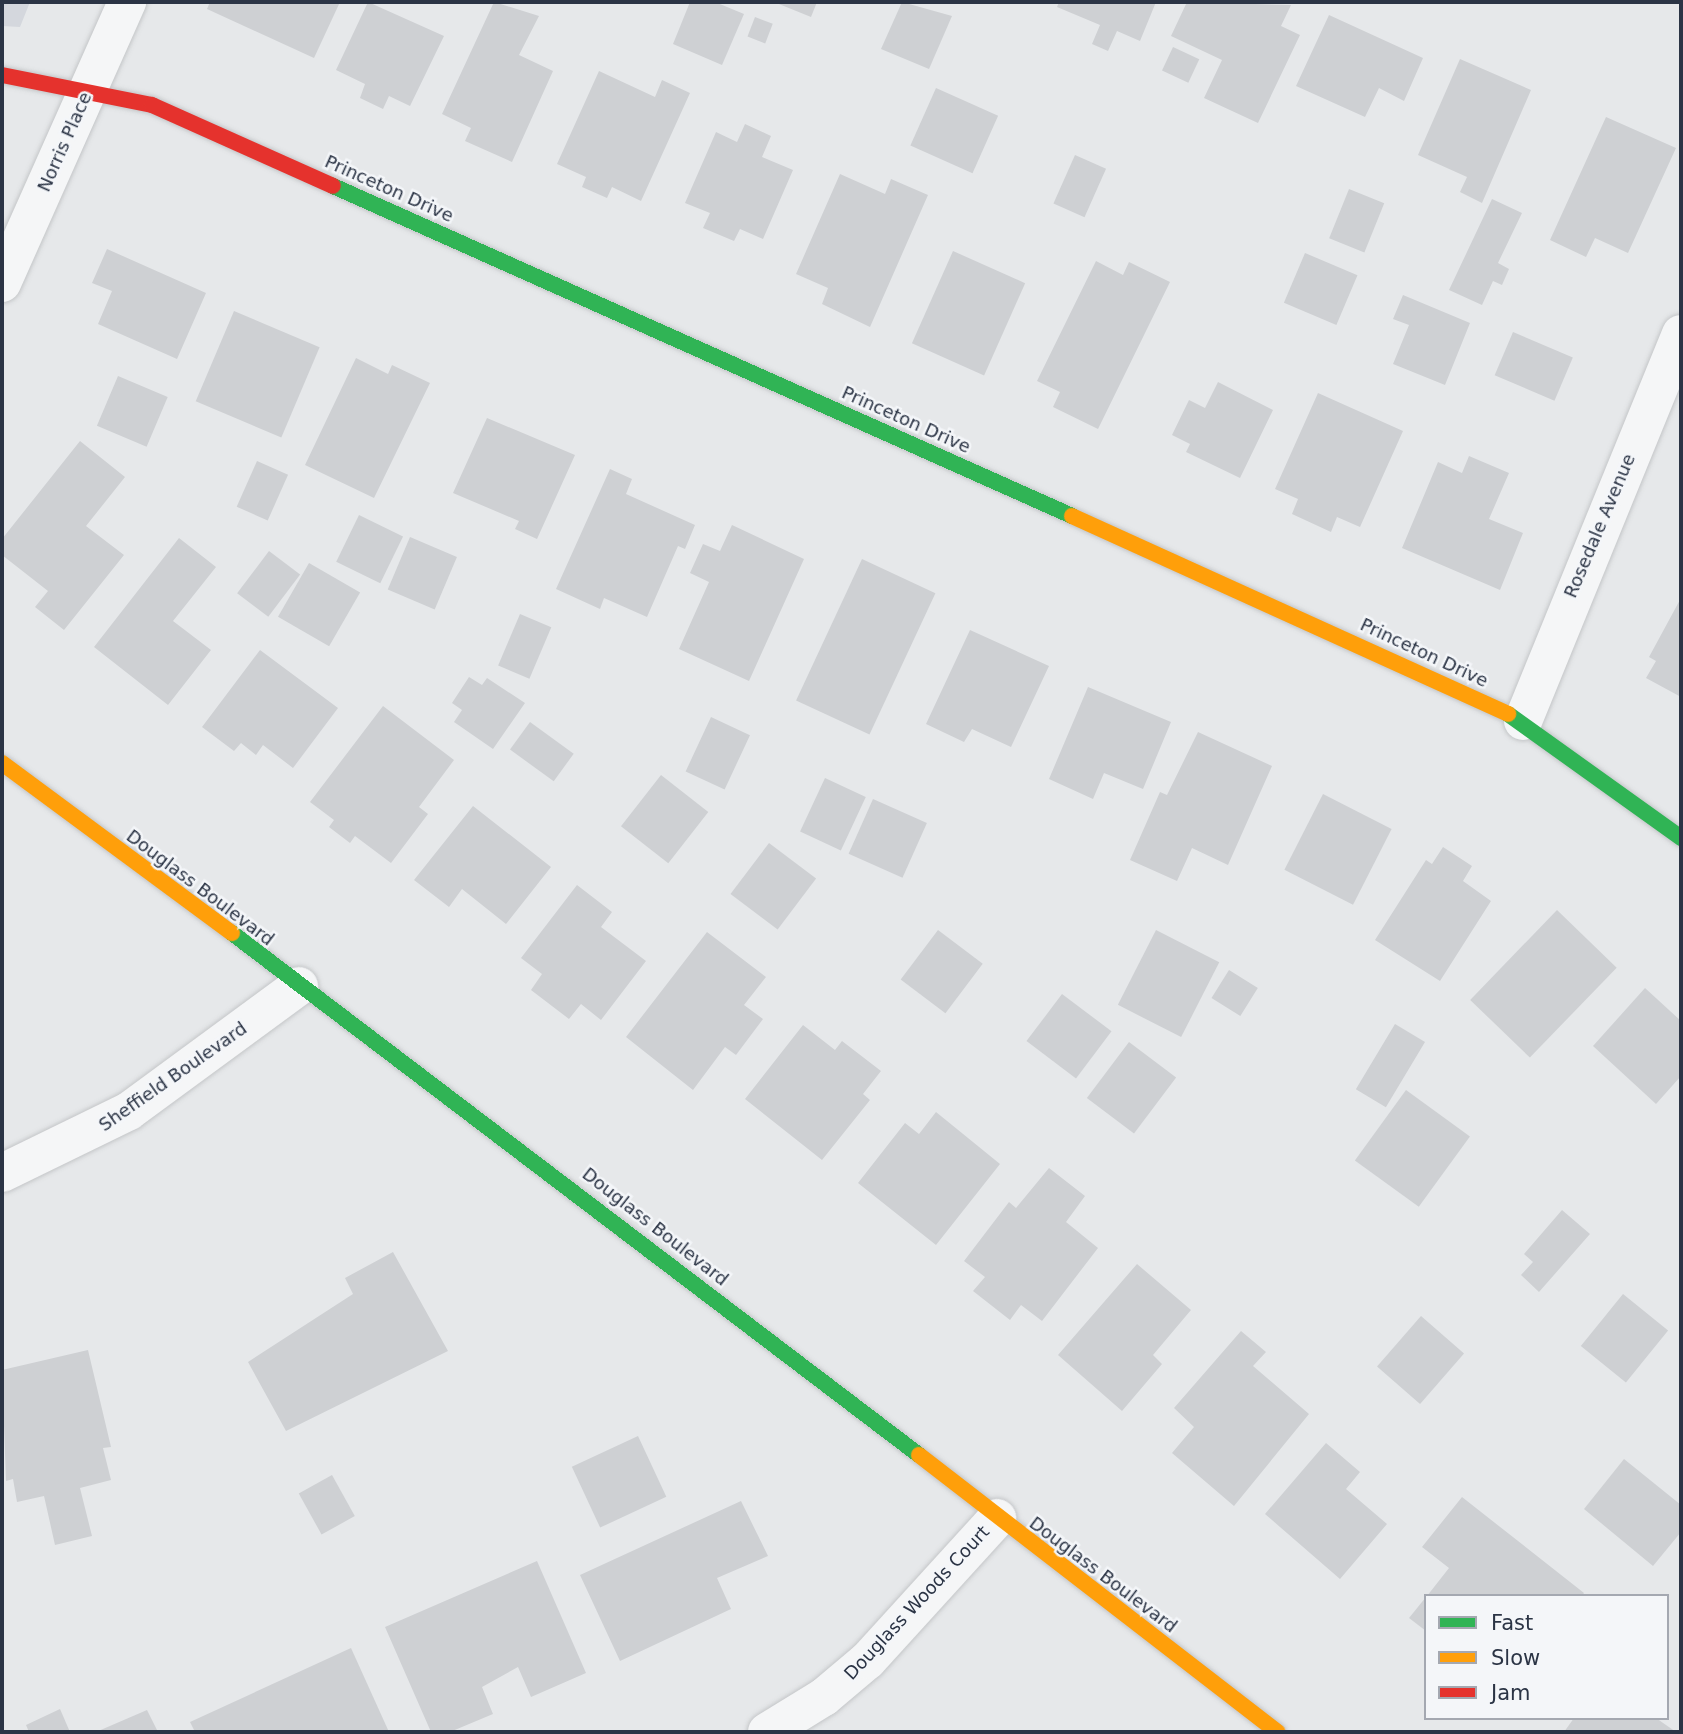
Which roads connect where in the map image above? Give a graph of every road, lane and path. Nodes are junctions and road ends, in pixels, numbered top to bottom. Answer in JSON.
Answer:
{"nodes":[{"id":1,"x":127,"y":2,"type":"edge"},
{"id":2,"x":2,"y":75,"type":"edge"},
{"id":3,"x":88,"y":90,"type":"junction"},
{"id":4,"x":2,"y":283,"type":"edge"},
{"id":5,"x":1681,"y":334,"type":"edge"},
{"id":6,"x":1523,"y":721,"type":"junction"},
{"id":7,"x":2,"y":763,"type":"edge"},
{"id":8,"x":1681,"y":838,"type":"edge"},
{"id":9,"x":299,"y":986,"type":"junction"},
{"id":10,"x":2,"y":1173,"type":"edge"},
{"id":11,"x":997,"y":1518,"type":"junction"},
{"id":12,"x":767,"y":1732,"type":"edge"},
{"id":13,"x":1277,"y":1732,"type":"edge"}],
"edges":[{"from":1,"to":3,"type":"street","name":"Norris Place"},
{"from":2,"to":3,"type":"street","name":"Princeton Drive"},
{"from":3,"to":4,"type":"street","name":"Norris Place"},
{"from":3,"to":6,"type":"street","name":"Princeton Drive"},
{"from":5,"to":6,"type":"street","name":"Rosedale Avenue"},
{"from":6,"to":8,"type":"street","name":"Princeton Drive"},
{"from":7,"to":9,"type":"street","name":"Douglass Boulevard"},
{"from":9,"to":10,"type":"street","name":"Sheffield Boulevard"},
{"from":9,"to":11,"type":"street","name":"Douglass Boulevard"},
{"from":11,"to":12,"type":"street","name":"Douglass Woods Court"},
{"from":11,"to":13,"type":"street","name":"Douglass Boulevard"}]}
